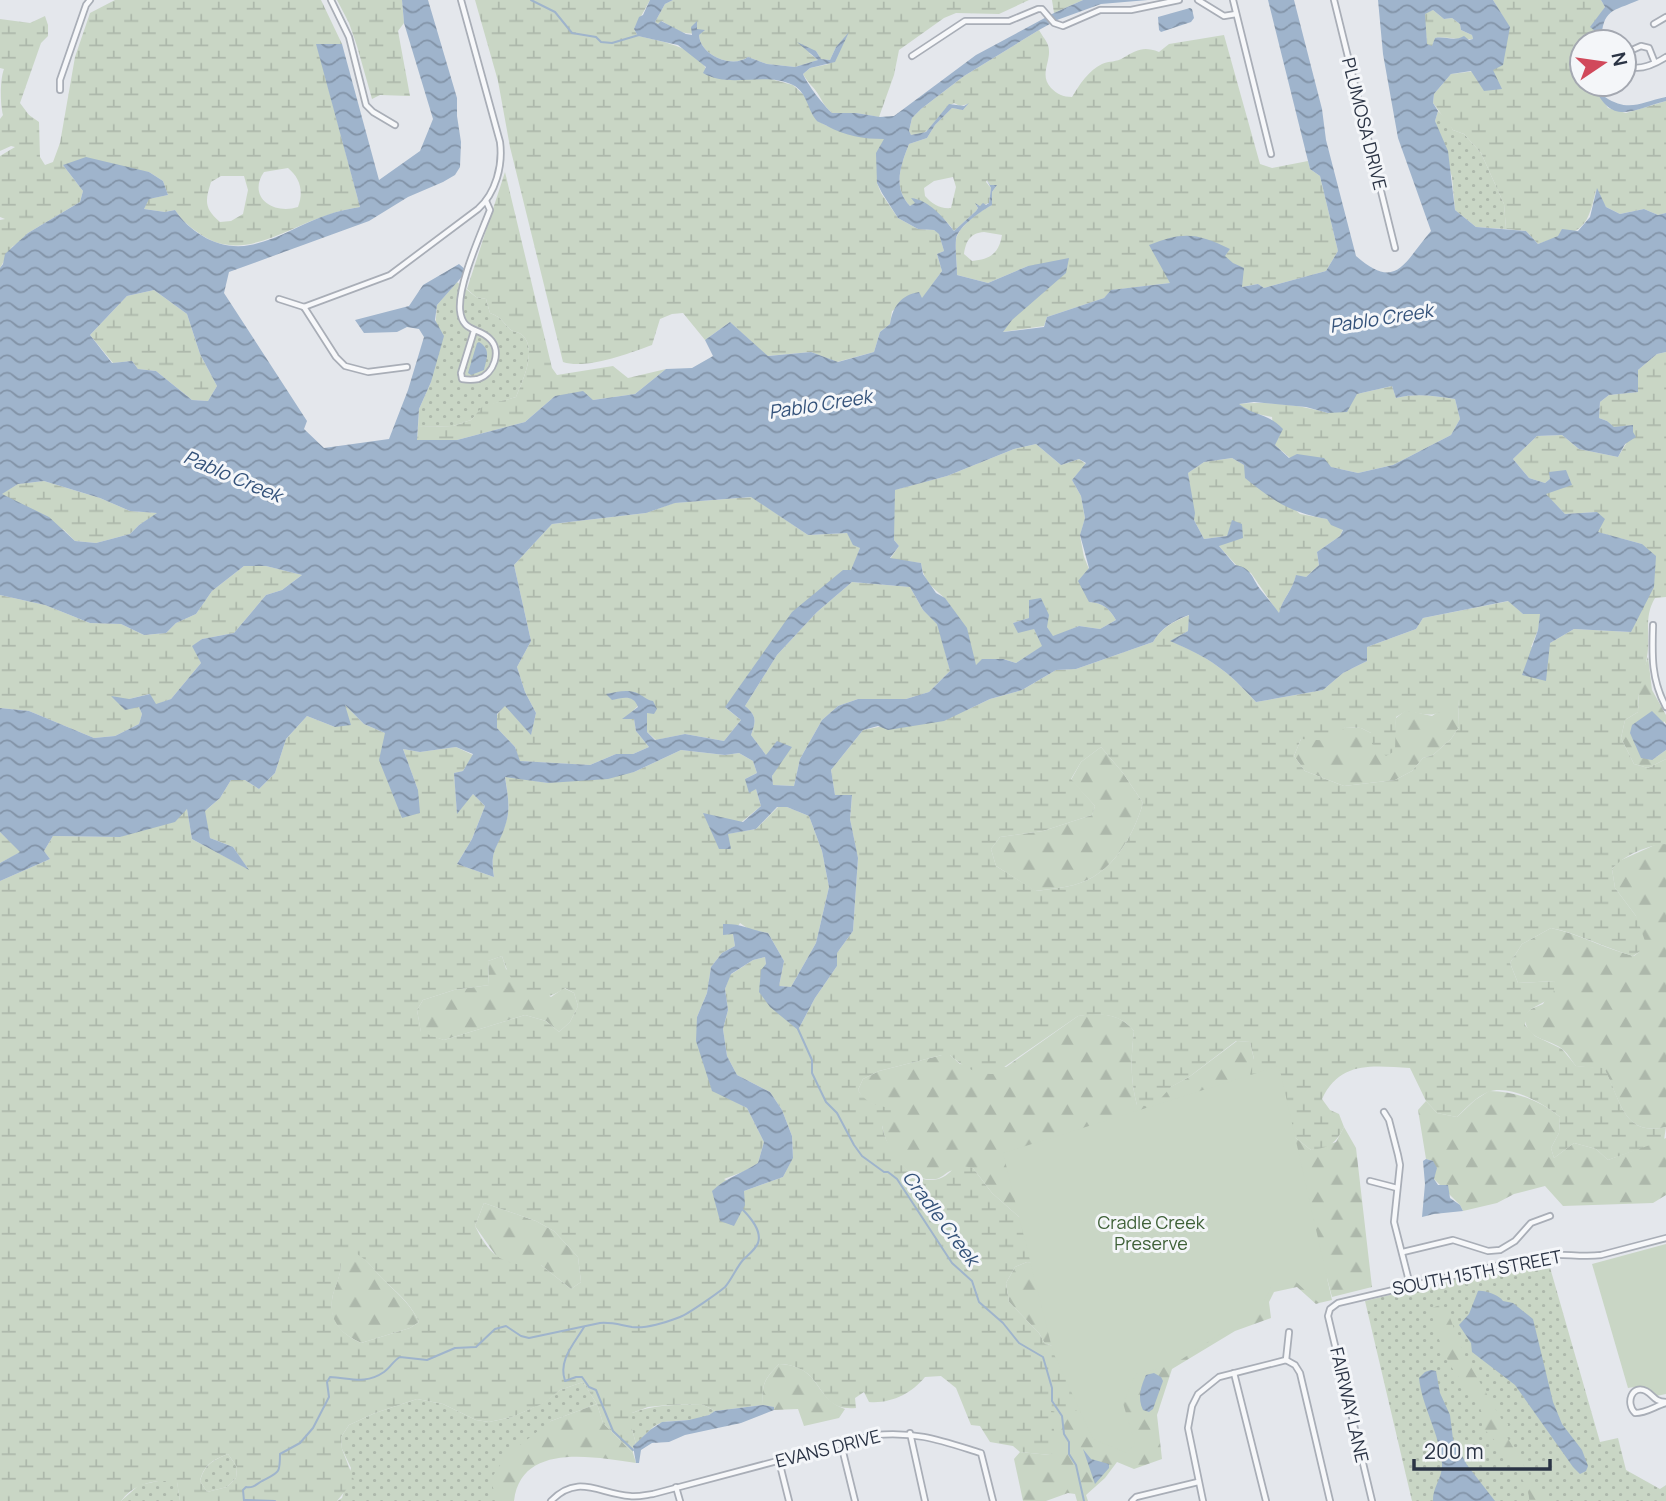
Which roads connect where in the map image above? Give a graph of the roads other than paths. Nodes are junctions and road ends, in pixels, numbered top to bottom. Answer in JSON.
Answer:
{"nodes":[{"id":1,"x":90,"y":0,"type":"edge"},
{"id":2,"x":331,"y":0,"type":"edge"},
{"id":3,"x":461,"y":0,"type":"edge"},
{"id":4,"x":1179,"y":0,"type":"edge"},
{"id":5,"x":1198,"y":0,"type":"edge"},
{"id":6,"x":1233,"y":0,"type":"edge"},
{"id":7,"x":1334,"y":0,"type":"edge"},
{"id":8,"x":1236,"y":14,"type":"junction"},
{"id":9,"x":1666,"y":16,"type":"edge"},
{"id":10,"x":1654,"y":24,"type":"dead end"},
{"id":11,"x":912,"y":56,"type":"dead end"},
{"id":12,"x":1666,"y":57,"type":"edge"},
{"id":13,"x":1655,"y":62,"type":"junction"},
{"id":14,"x":60,"y":90,"type":"dead end"},
{"id":15,"x":395,"y":125,"type":"dead end"},
{"id":16,"x":1271,"y":153,"type":"dead end"},
{"id":17,"x":486,"y":201,"type":"junction"},
{"id":18,"x":1395,"y":248,"type":"dead end"},
{"id":19,"x":279,"y":299,"type":"dead end"},
{"id":20,"x":304,"y":307,"type":"junction"},
{"id":21,"x":474,"y":331,"type":"junction"},
{"id":22,"x":407,"y":368,"type":"dead end"},
{"id":23,"x":1653,"y":625,"type":"dead end"},
{"id":24,"x":1666,"y":706,"type":"edge"},
{"id":25,"x":1384,"y":1112,"type":"dead end"},
{"id":26,"x":1370,"y":1181,"type":"dead end"},
{"id":27,"x":1397,"y":1188,"type":"junction"},
{"id":28,"x":1550,"y":1216,"type":"dead end"},
{"id":29,"x":1666,"y":1238,"type":"edge"},
{"id":30,"x":1403,"y":1252,"type":"junction"},
{"id":31,"x":1410,"y":1285,"type":"junction"},
{"id":32,"x":1331,"y":1308,"type":"joint"},
{"id":33,"x":1290,"y":1332,"type":"dead end"},
{"id":34,"x":1286,"y":1360,"type":"junction"},
{"id":35,"x":1234,"y":1372,"type":"junction"},
{"id":36,"x":1651,"y":1398,"type":"junction"},
{"id":37,"x":1666,"y":1403,"type":"edge"},
{"id":38,"x":1649,"y":1410,"type":"junction"},
{"id":39,"x":910,"y":1433,"type":"junction"},
{"id":40,"x":841,"y":1444,"type":"junction"},
{"id":41,"x":779,"y":1461,"type":"junction"},
{"id":42,"x":1198,"y":1482,"type":"junction"},
{"id":43,"x":676,"y":1487,"type":"junction"},
{"id":44,"x":551,"y":1501,"type":"edge"},
{"id":45,"x":680,"y":1501,"type":"edge"},
{"id":46,"x":789,"y":1501,"type":"edge"},
{"id":47,"x":855,"y":1501,"type":"edge"},
{"id":48,"x":925,"y":1501,"type":"edge"},
{"id":49,"x":993,"y":1501,"type":"edge"},
{"id":50,"x":1132,"y":1501,"type":"edge"},
{"id":51,"x":1203,"y":1501,"type":"edge"},
{"id":52,"x":1266,"y":1501,"type":"edge"},
{"id":53,"x":1330,"y":1501,"type":"edge"},
{"id":54,"x":1372,"y":1501,"type":"edge"}],
"edges":[{"from":1,"to":14,"type":"street"},
{"from":2,"to":15,"type":"street"},
{"from":3,"to":17,"type":"street"},
{"from":4,"to":11,"type":"street"},
{"from":5,"to":8,"type":"street"},
{"from":6,"to":8,"type":"street"},
{"from":7,"to":18,"type":"street","name":"PLUMOSA DRIVE"},
{"from":8,"to":16,"type":"street"},
{"from":9,"to":10,"type":"street"},
{"from":12,"to":13,"type":"street"},
{"from":13,"to":13,"type":"street"},
{"from":17,"to":20,"type":"street"},
{"from":17,"to":21,"type":"street"},
{"from":19,"to":20,"type":"street"},
{"from":20,"to":22,"type":"street"},
{"from":21,"to":21,"type":"street"},
{"from":23,"to":24,"type":"street"},
{"from":25,"to":27,"type":"street"},
{"from":26,"to":27,"type":"street"},
{"from":27,"to":30,"type":"street"},
{"from":28,"to":30,"type":"street"},
{"from":29,"to":31,"type":"street","name":"SOUTH 15TH STREET"},
{"from":30,"to":31,"type":"street"},
{"from":31,"to":32,"type":"street","name":"SOUTH 15TH STREET"},
{"from":32,"to":54,"type":"street","name":"FAIRWAY LANE"},
{"from":33,"to":34,"type":"street"},
{"from":34,"to":35,"type":"street"},
{"from":34,"to":53,"type":"street"},
{"from":35,"to":42,"type":"street"},
{"from":35,"to":52,"type":"street"},
{"from":36,"to":37,"type":"street"},
{"from":36,"to":38,"type":"street"},
{"from":36,"to":38,"type":"street"},
{"from":37,"to":38,"type":"street"},
{"from":39,"to":40,"type":"street","name":"EVANS DRIVE"},
{"from":39,"to":48,"type":"street"},
{"from":39,"to":49,"type":"street","name":"EVANS DRIVE"},
{"from":40,"to":41,"type":"street","name":"EVANS DRIVE"},
{"from":40,"to":47,"type":"street"},
{"from":41,"to":43,"type":"street","name":"EVANS DRIVE"},
{"from":41,"to":46,"type":"street"},
{"from":42,"to":50,"type":"street"},
{"from":42,"to":51,"type":"street"},
{"from":43,"to":44,"type":"street","name":"EVANS DRIVE"},
{"from":43,"to":45,"type":"street"}]}
